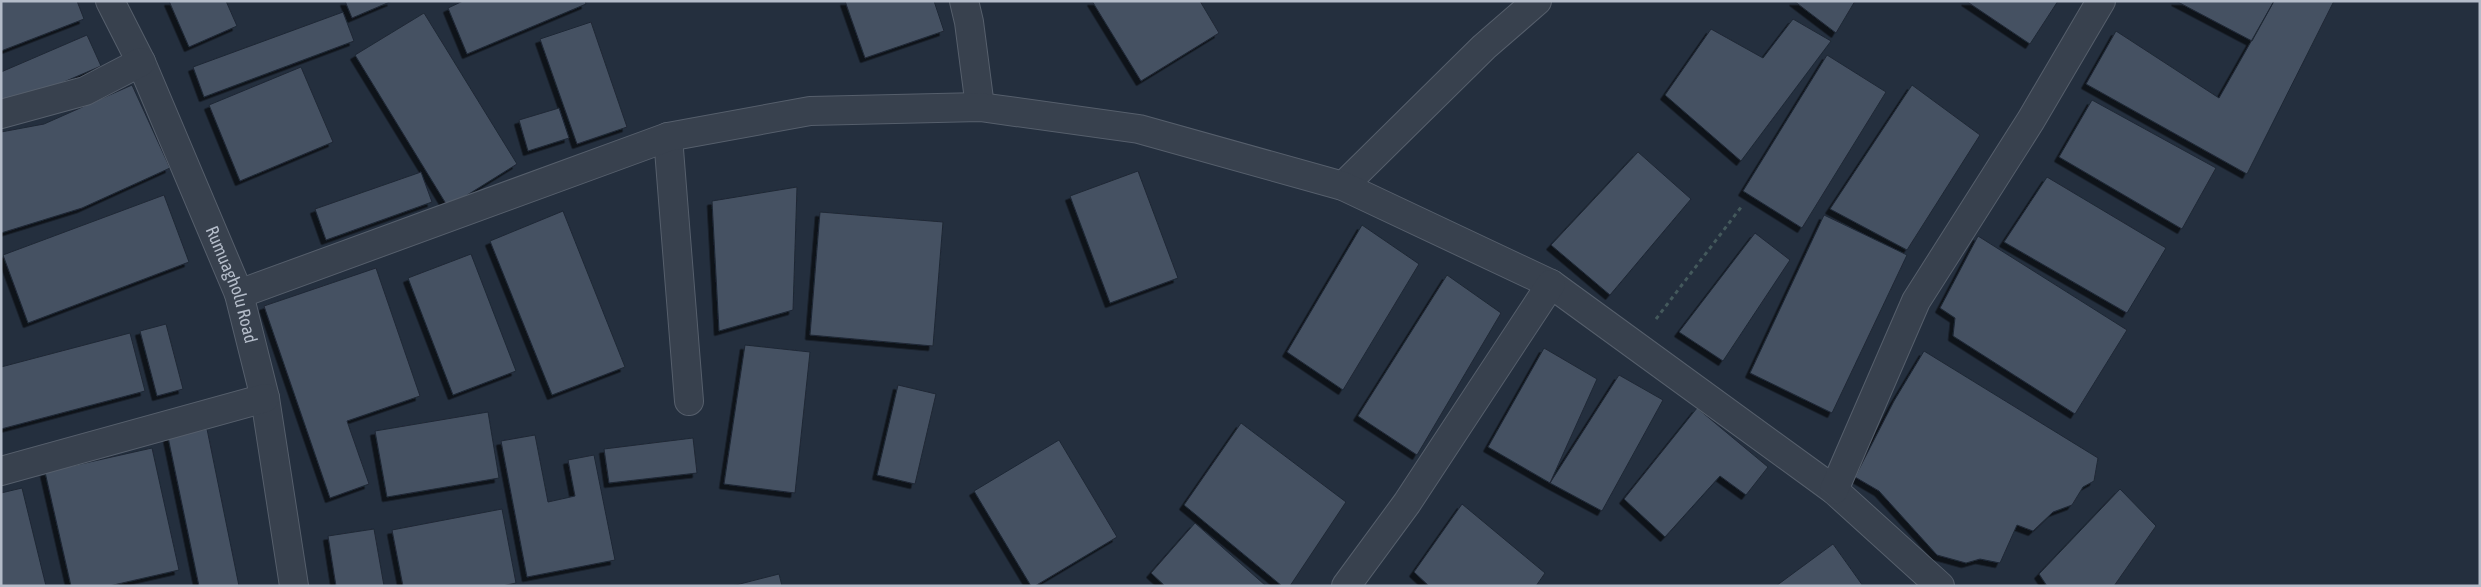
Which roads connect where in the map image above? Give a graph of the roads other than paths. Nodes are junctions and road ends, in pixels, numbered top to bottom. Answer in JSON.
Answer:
{"nodes":[{"id":1,"x":110,"y":1,"type":"edge"},
{"id":2,"x":964,"y":1,"type":"edge"},
{"id":3,"x":1537,"y":1,"type":"edge"},
{"id":4,"x":2102,"y":1,"type":"edge"},
{"id":5,"x":141,"y":62,"type":"junction"},
{"id":6,"x":980,"y":106,"type":"junction"},
{"id":7,"x":1,"y":114,"type":"edge"},
{"id":8,"x":668,"y":137,"type":"junction"},
{"id":9,"x":1343,"y":186,"type":"junction"},
{"id":10,"x":1551,"y":284,"type":"junction"},
{"id":11,"x":239,"y":294,"type":"junction"},
{"id":12,"x":265,"y":398,"type":"junction"},
{"id":13,"x":689,"y":401,"type":"dead end"},
{"id":14,"x":1,"y":471,"type":"edge"},
{"id":15,"x":1834,"y":490,"type":"junction"},
{"id":16,"x":294,"y":586,"type":"edge"},
{"id":17,"x":1346,"y":586,"type":"edge"},
{"id":18,"x":1940,"y":586,"type":"edge"}],
"edges":[{"from":1,"to":5,"type":"street","name":"Rumuagholu Road"},
{"from":2,"to":6,"type":"street"},
{"from":3,"to":9,"type":"street"},
{"from":4,"to":15,"type":"street"},
{"from":5,"to":7,"type":"street"},
{"from":5,"to":11,"type":"street","name":"Rumuagholu Road"},
{"from":6,"to":8,"type":"street"},
{"from":6,"to":9,"type":"street"},
{"from":8,"to":11,"type":"street"},
{"from":8,"to":13,"type":"street"},
{"from":9,"to":10,"type":"street"},
{"from":10,"to":15,"type":"street"},
{"from":10,"to":17,"type":"street"},
{"from":11,"to":12,"type":"street","name":"Rumuagholu Road"},
{"from":12,"to":14,"type":"street"},
{"from":12,"to":16,"type":"street","name":"Rumuagholu Road"},
{"from":15,"to":18,"type":"street"}]}
